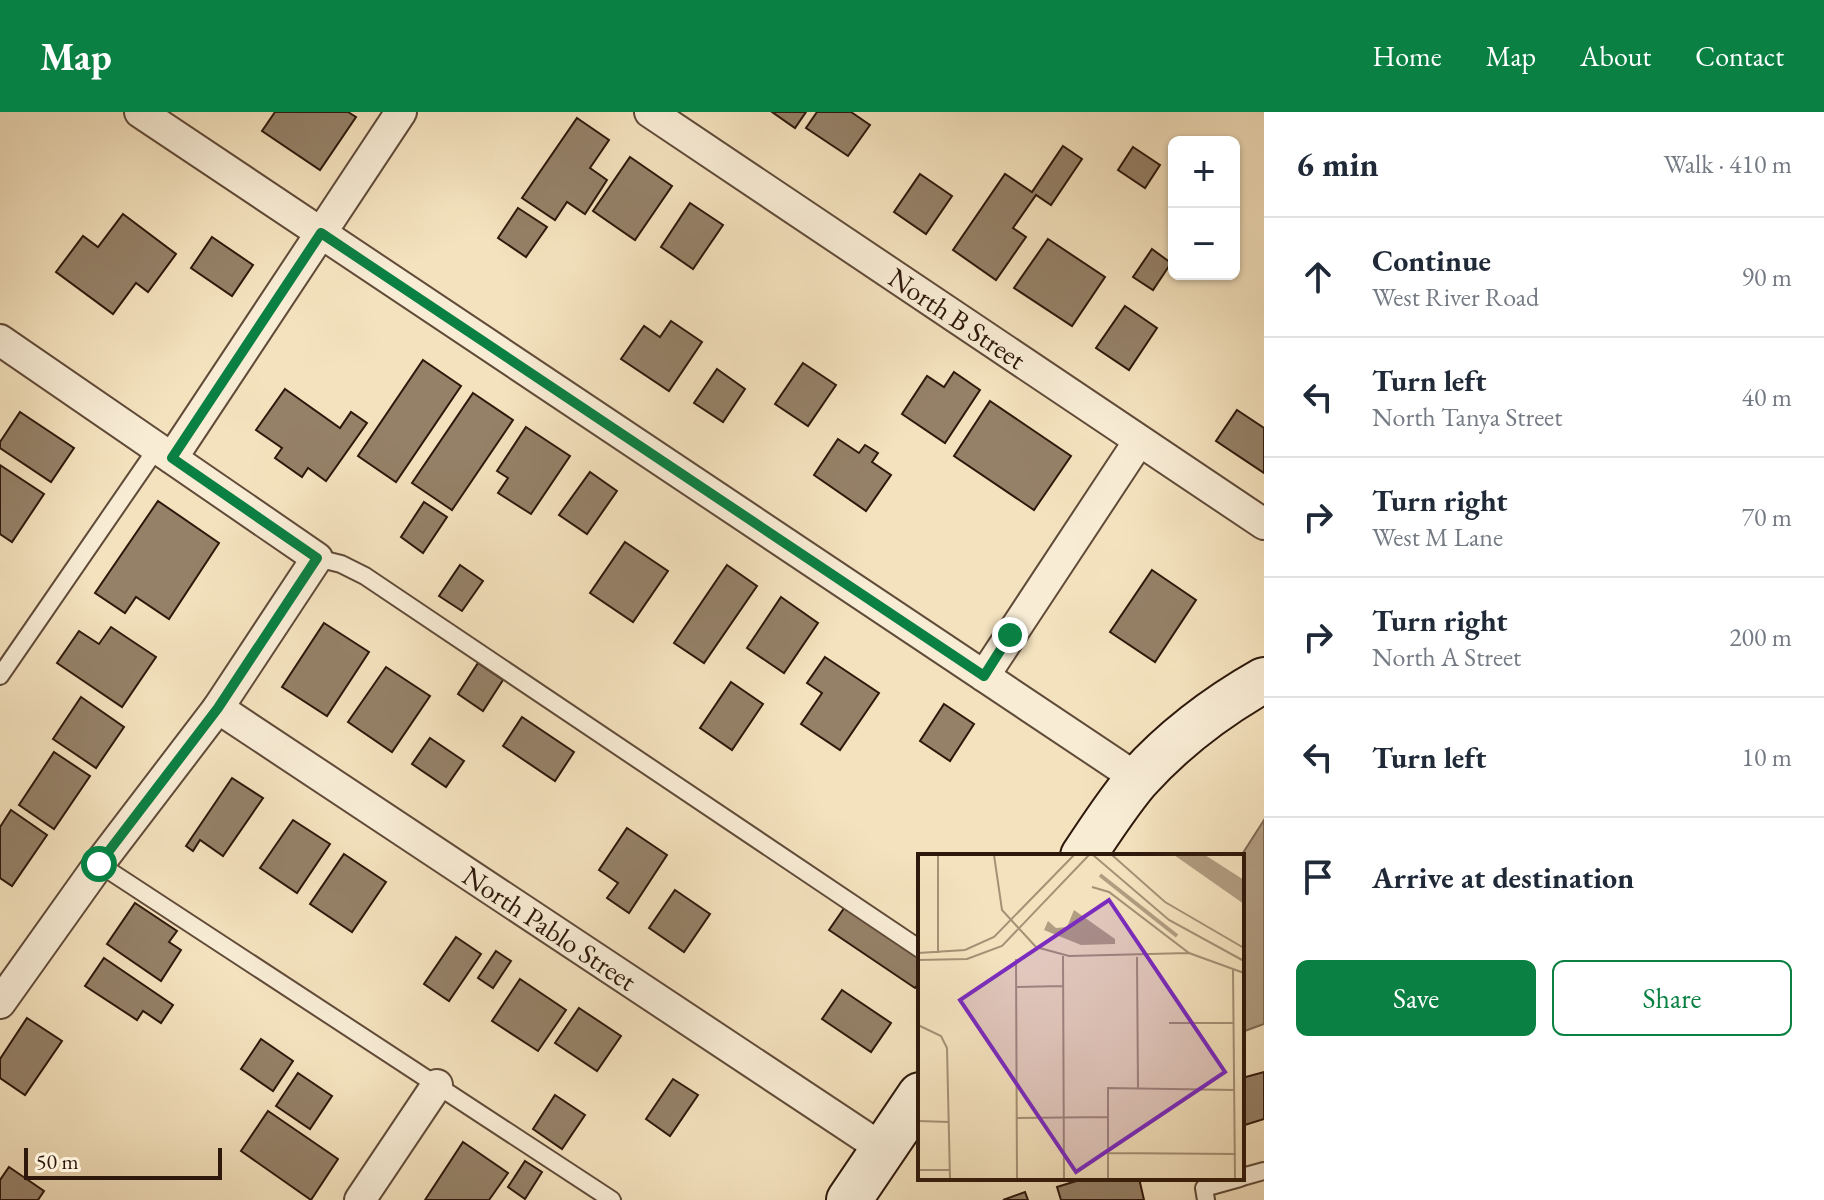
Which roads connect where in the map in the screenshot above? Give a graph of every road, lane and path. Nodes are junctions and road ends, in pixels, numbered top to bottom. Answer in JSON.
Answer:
{"nodes":[{"id":1,"x":140,"y":112,"type":"edge"},
{"id":2,"x":401,"y":112,"type":"edge"},
{"id":3,"x":650,"y":112,"type":"edge"},
{"id":4,"x":321,"y":233,"type":"junction"},
{"id":5,"x":0,"y":340,"type":"edge"},
{"id":6,"x":1139,"y":441,"type":"junction"},
{"id":7,"x":165,"y":453,"type":"junction"},
{"id":8,"x":1264,"y":524,"type":"edge"},
{"id":9,"x":317,"y":558,"type":"junction"},
{"id":10,"x":0,"y":676,"type":"edge"},
{"id":11,"x":984,"y":676,"type":"junction"},
{"id":12,"x":1264,"y":680,"type":"edge"},
{"id":13,"x":218,"y":708,"type":"junction"},
{"id":14,"x":1138,"y":779,"type":"junction"},
{"id":15,"x":1084,"y":854,"type":"edge"},
{"id":16,"x":99,"y":864,"type":"junction"},
{"id":17,"x":918,"y":948,"type":"edge"},
{"id":18,"x":0,"y":1003,"type":"edge"},
{"id":19,"x":437,"y":1085,"type":"junction"},
{"id":20,"x":918,"y":1098,"type":"edge"},
{"id":21,"x":883,"y":1149,"type":"junction"},
{"id":22,"x":1264,"y":1171,"type":"edge"},
{"id":23,"x":1244,"y":1177,"type":"edge"},
{"id":24,"x":1234,"y":1180,"type":"edge"},
{"id":25,"x":360,"y":1200,"type":"edge"},
{"id":26,"x":612,"y":1200,"type":"edge"},
{"id":27,"x":849,"y":1200,"type":"edge"},
{"id":28,"x":1206,"y":1200,"type":"edge"}],
"edges":[{"from":1,"to":4,"type":"street"},
{"from":2,"to":4,"type":"street"},
{"from":3,"to":6,"type":"street","name":"North B Street"},
{"from":4,"to":7,"type":"street"},
{"from":4,"to":11,"type":"street"},
{"from":5,"to":7,"type":"street"},
{"from":6,"to":8,"type":"street","name":"North B Street"},
{"from":6,"to":11,"type":"street"},
{"from":7,"to":9,"type":"street"},
{"from":7,"to":10,"type":"lane"},
{"from":9,"to":13,"type":"street"},
{"from":9,"to":17,"type":"lane"},
{"from":11,"to":14,"type":"street"},
{"from":12,"to":14,"type":"street"},
{"from":13,"to":16,"type":"street"},
{"from":13,"to":21,"type":"street","name":"North Pablo Street"},
{"from":14,"to":15,"type":"street"},
{"from":16,"to":18,"type":"street"},
{"from":16,"to":19,"type":"lane"},
{"from":19,"to":25,"type":"street"},
{"from":19,"to":26,"type":"lane"},
{"from":20,"to":21,"type":"street"},
{"from":21,"to":27,"type":"street"},
{"from":22,"to":23,"type":"lane"},
{"from":24,"to":28,"type":"lane"}]}
